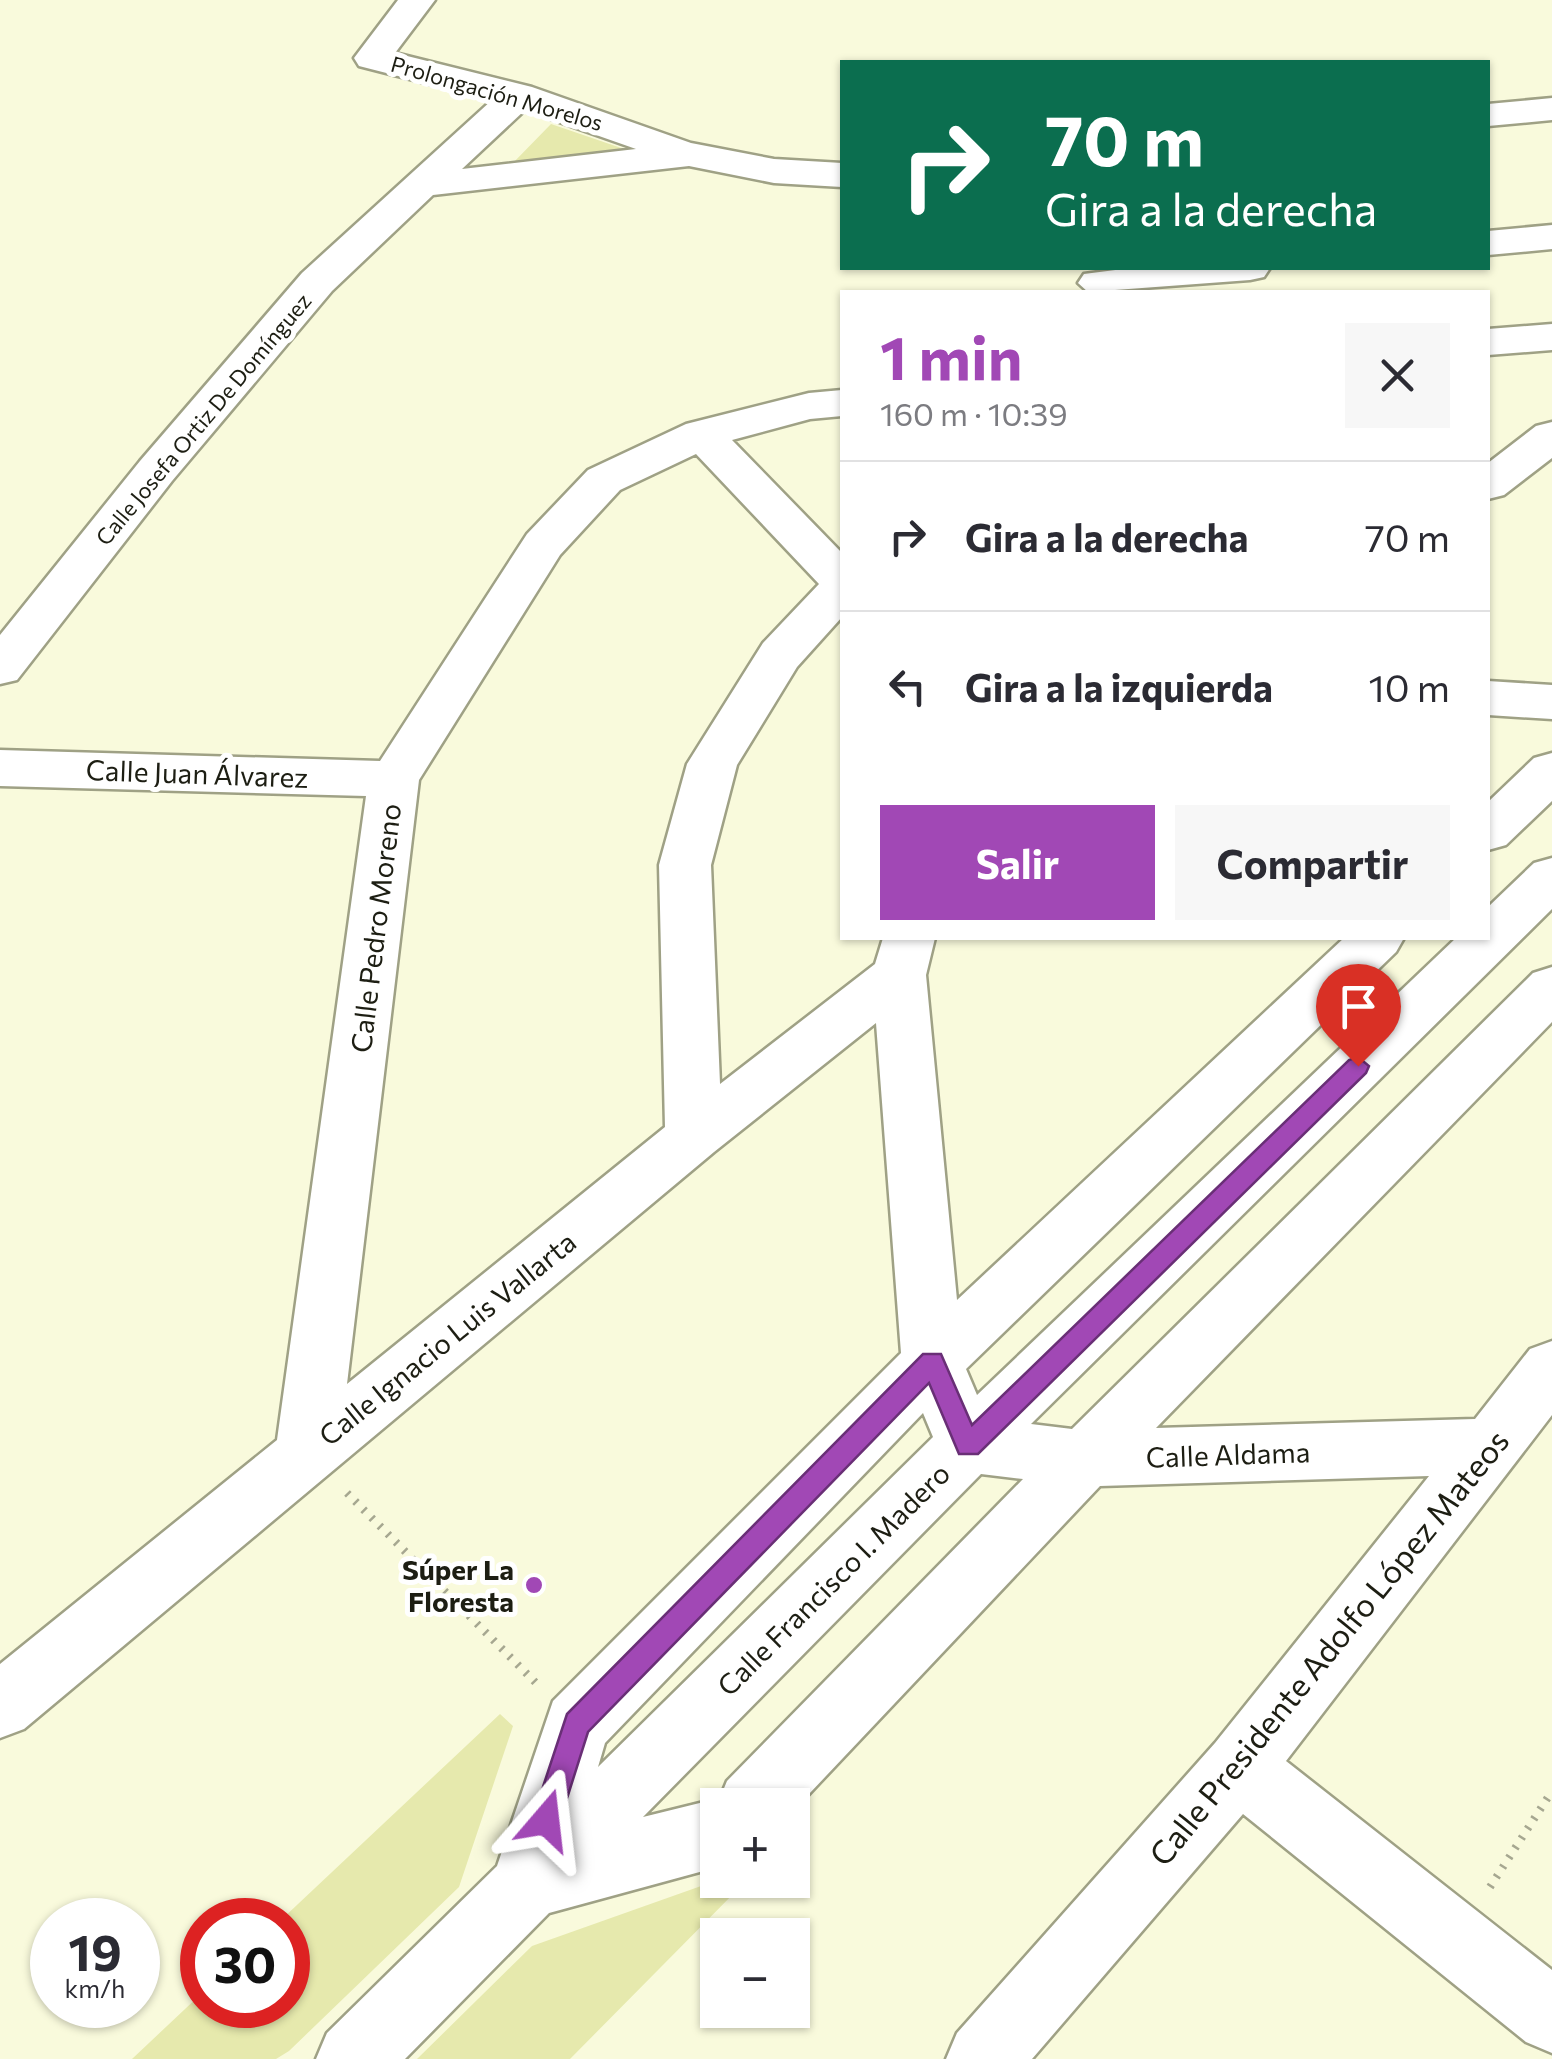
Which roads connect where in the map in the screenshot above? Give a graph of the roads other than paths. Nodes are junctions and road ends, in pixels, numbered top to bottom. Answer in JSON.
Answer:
{"nodes":[{"id":1,"x":417,"y":0,"type":"edge"},
{"id":2,"x":519,"y":95,"type":"junction"},
{"id":3,"x":1552,"y":109,"type":"edge"},
{"id":4,"x":1490,"y":115,"type":"edge"},
{"id":5,"x":689,"y":154,"type":"junction"},
{"id":6,"x":840,"y":175,"type":"edge"},
{"id":7,"x":422,"y":185,"type":"junction"},
{"id":8,"x":1552,"y":237,"type":"edge"},
{"id":9,"x":1490,"y":243,"type":"edge"},
{"id":10,"x":1227,"y":270,"type":"edge"},
{"id":11,"x":1098,"y":281,"type":"edge"},
{"id":12,"x":1552,"y":337,"type":"edge"},
{"id":13,"x":1490,"y":342,"type":"edge"},
{"id":14,"x":840,"y":403,"type":"edge"},
{"id":15,"x":702,"y":434,"type":"junction"},
{"id":16,"x":1552,"y":436,"type":"edge"},
{"id":17,"x":1490,"y":483,"type":"edge"},
{"id":18,"x":840,"y":578,"type":"edge"},
{"id":19,"x":840,"y":591,"type":"edge"},
{"id":20,"x":0,"y":668,"type":"edge"},
{"id":21,"x":1490,"y":698,"type":"edge"},
{"id":22,"x":1552,"y":702,"type":"edge"},
{"id":23,"x":0,"y":768,"type":"edge"},
{"id":24,"x":1552,"y":771,"type":"edge"},
{"id":25,"x":394,"y":779,"type":"junction"},
{"id":26,"x":1490,"y":830,"type":"edge"},
{"id":27,"x":1552,"y":877,"type":"edge"},
{"id":28,"x":1490,"y":937,"type":"edge"},
{"id":29,"x":1375,"y":940,"type":"edge"},
{"id":30,"x":1487,"y":940,"type":"edge"},
{"id":31,"x":904,"y":956,"type":"edge"},
{"id":32,"x":1552,"y":988,"type":"edge"},
{"id":33,"x":694,"y":1136,"type":"junction"},
{"id":34,"x":932,"y":1362,"type":"junction"},
{"id":35,"x":1552,"y":1368,"type":"edge"},
{"id":36,"x":968,"y":1446,"type":"junction"},
{"id":37,"x":1489,"y":1446,"type":"junction"},
{"id":38,"x":307,"y":1453,"type":"junction"},
{"id":39,"x":1085,"y":1458,"type":"junction"},
{"id":40,"x":0,"y":1706,"type":"edge"},
{"id":41,"x":1239,"y":1767,"type":"junction"},
{"id":42,"x":768,"y":1788,"type":"edge"},
{"id":43,"x":700,"y":1837,"type":"edge"},
{"id":44,"x":526,"y":1884,"type":"junction"},
{"id":45,"x":1552,"y":2016,"type":"edge"},
{"id":46,"x":356,"y":2050,"type":"edge"},
{"id":47,"x":983,"y":2059,"type":"edge"}],
"edges":[{"from":1,"to":2,"type":"street","name":"Prolongación Morelos"},
{"from":2,"to":5,"type":"street","name":"Prolongación Morelos"},
{"from":2,"to":7,"type":"street","name":"Calle Josefa Ortiz De Domínguez"},
{"from":3,"to":4,"type":"street"},
{"from":5,"to":6,"type":"street"},
{"from":5,"to":7,"type":"street"},
{"from":7,"to":20,"type":"street","name":"Calle Josefa Ortiz De Domínguez"},
{"from":8,"to":9,"type":"street"},
{"from":10,"to":11,"type":"street"},
{"from":12,"to":13,"type":"street"},
{"from":14,"to":15,"type":"street","name":"Calle Pedro Moreno"},
{"from":15,"to":18,"type":"street"},
{"from":15,"to":25,"type":"street","name":"Calle Pedro Moreno"},
{"from":16,"to":17,"type":"street"},
{"from":19,"to":33,"type":"street"},
{"from":21,"to":22,"type":"street"},
{"from":23,"to":25,"type":"street","name":"Calle Juan Álvarez"},
{"from":24,"to":26,"type":"street"},
{"from":25,"to":38,"type":"street","name":"Calle Pedro Moreno"},
{"from":27,"to":28,"type":"street","name":"Calle Francisco I. Madero"},
{"from":29,"to":34,"type":"street"},
{"from":30,"to":36,"type":"street","name":"Calle Francisco I. Madero"},
{"from":31,"to":33,"type":"street","name":"Calle Ignacio Luis Vallarta"},
{"from":31,"to":34,"type":"street","name":"Calle Ignacio Luis Vallarta"},
{"from":32,"to":39,"type":"street"},
{"from":33,"to":38,"type":"street","name":"Calle Ignacio Luis Vallarta"},
{"from":34,"to":36,"type":"street","name":"Calle Ignacio Luis Vallarta"},
{"from":34,"to":44,"type":"street"},
{"from":35,"to":37,"type":"street","name":"Calle Presidente Adolfo López Mateos"},
{"from":36,"to":39,"type":"street","name":"Calle Aldama"},
{"from":36,"to":44,"type":"street","name":"Calle Francisco I. Madero"},
{"from":37,"to":39,"type":"street","name":"Calle Aldama"},
{"from":37,"to":41,"type":"street","name":"Calle Presidente Adolfo López Mateos"},
{"from":38,"to":40,"type":"street","name":"Calle Ignacio Luis Vallarta"},
{"from":39,"to":42,"type":"street"},
{"from":41,"to":45,"type":"street"},
{"from":41,"to":47,"type":"street","name":"Calle Presidente Adolfo López Mateos"},
{"from":43,"to":44,"type":"street"},
{"from":44,"to":46,"type":"street","name":"Calle Francisco I. Madero"}]}
